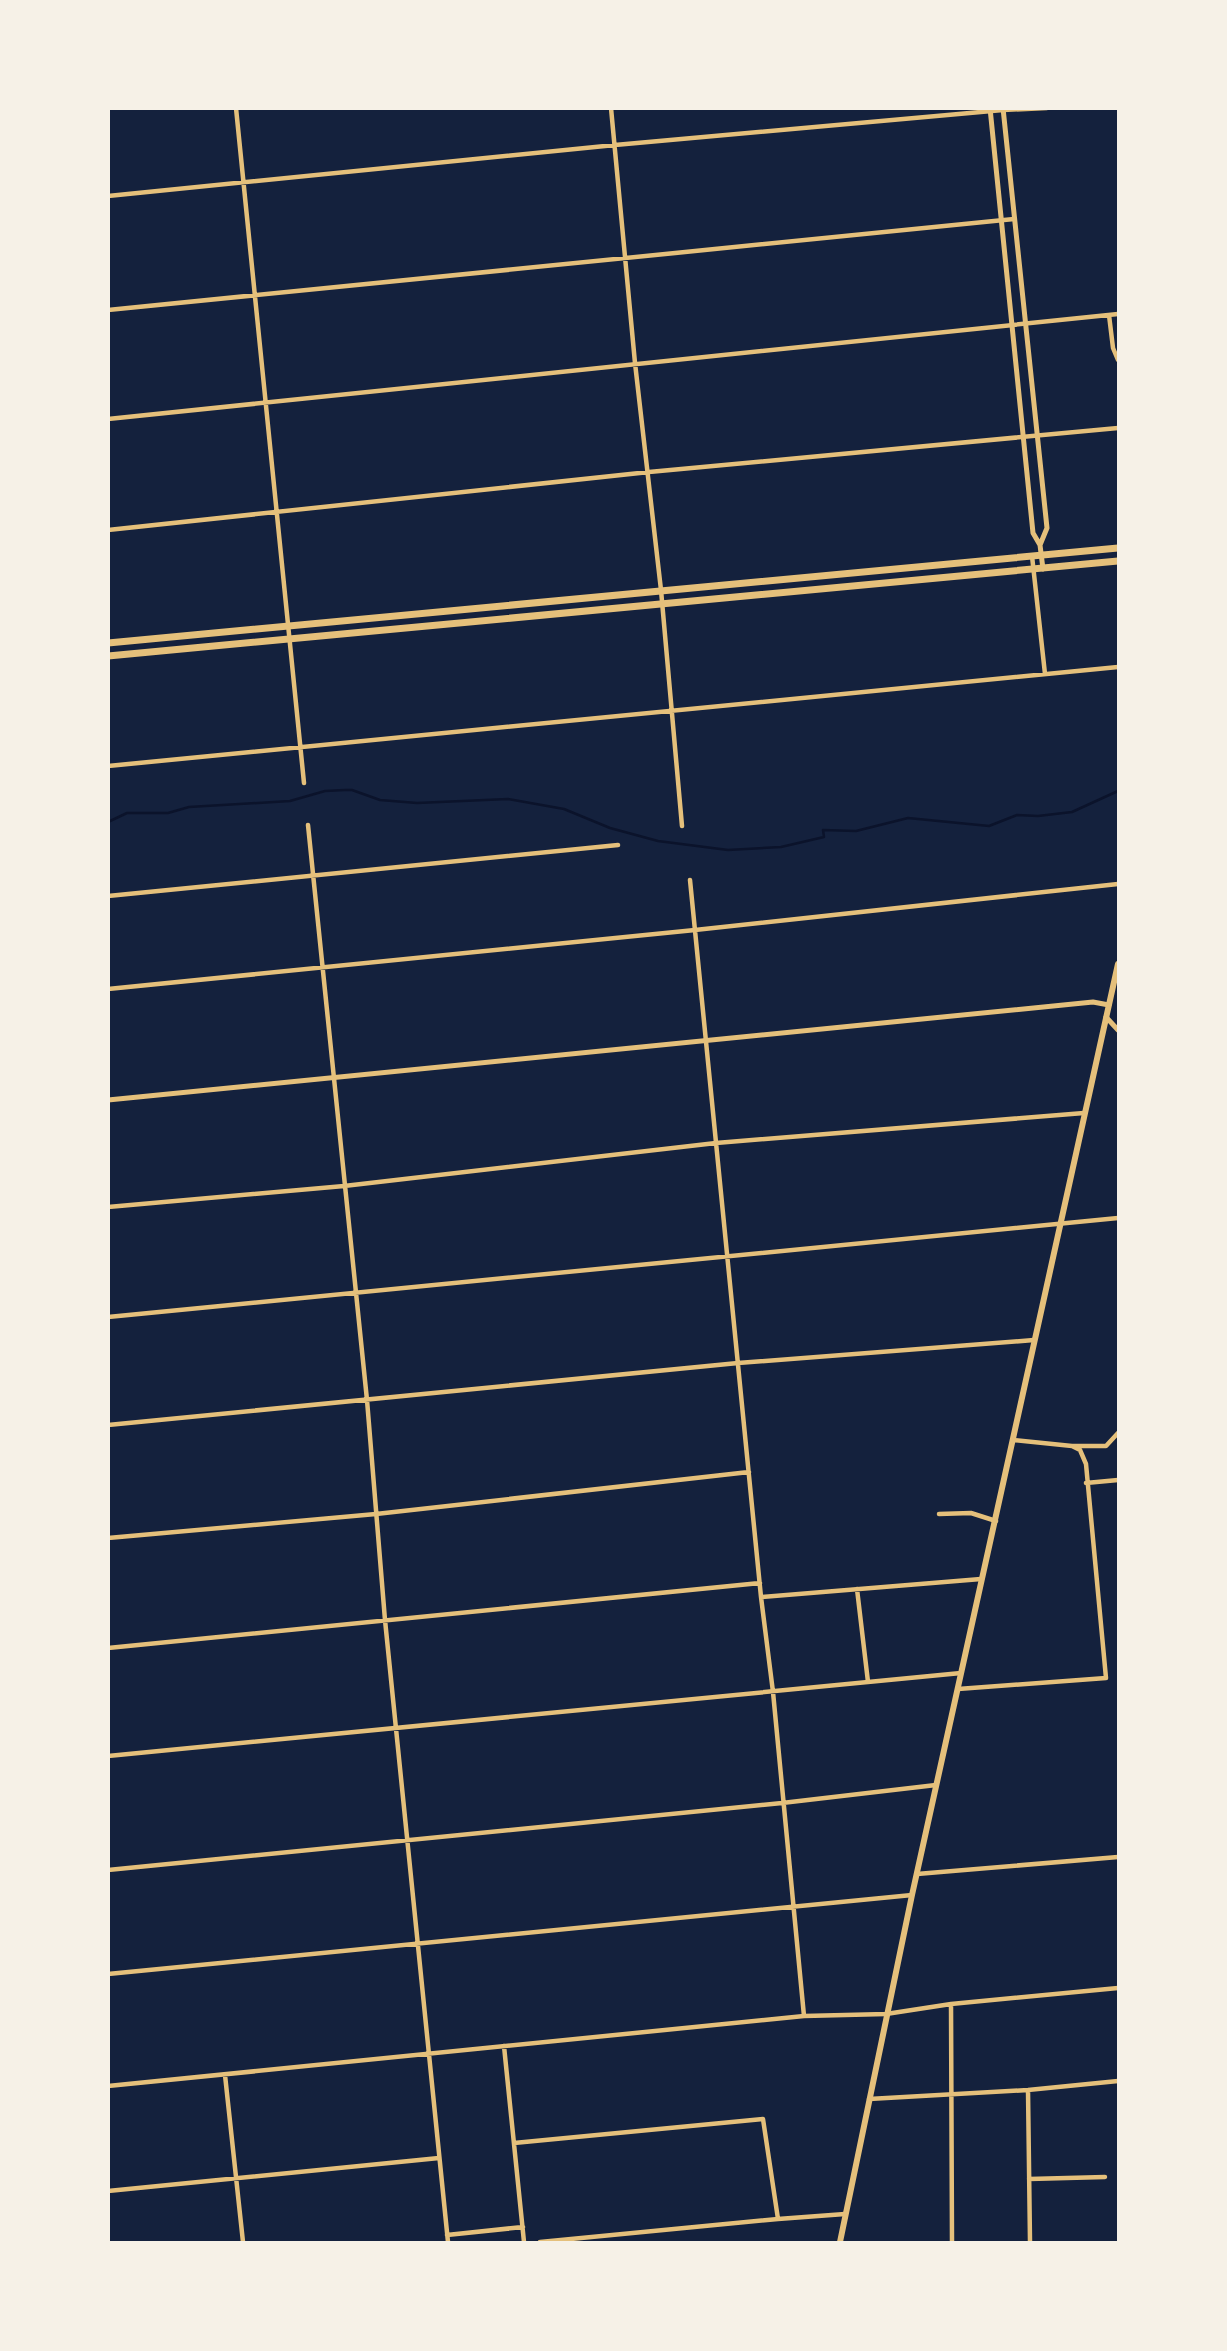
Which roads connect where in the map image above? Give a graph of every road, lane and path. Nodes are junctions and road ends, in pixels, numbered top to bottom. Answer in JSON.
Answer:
{"nodes":[{"id":1,"x":236,"y":108,"type":"edge"},
{"id":2,"x":611,"y":108,"type":"edge"},
{"id":3,"x":1047,"y":108,"type":"edge"},
{"id":4,"x":1003,"y":109,"type":"edge"},
{"id":5,"x":990,"y":110,"type":"edge"},
{"id":6,"x":615,"y":145,"type":"junction"},
{"id":7,"x":243,"y":182,"type":"junction"},
{"id":8,"x":108,"y":196,"type":"edge"},
{"id":9,"x":1014,"y":219,"type":"junction"},
{"id":10,"x":1002,"y":221,"type":"junction"},
{"id":11,"x":626,"y":258,"type":"junction"},
{"id":12,"x":255,"y":295,"type":"junction"},
{"id":13,"x":108,"y":310,"type":"edge"},
{"id":14,"x":1118,"y":314,"type":"edge"},
{"id":15,"x":1109,"y":315,"type":"junction"},
{"id":16,"x":1024,"y":325,"type":"junction"},
{"id":17,"x":1012,"y":326,"type":"junction"},
{"id":18,"x":1118,"y":360,"type":"edge"},
{"id":19,"x":635,"y":363,"type":"junction"},
{"id":20,"x":266,"y":404,"type":"junction"},
{"id":21,"x":108,"y":419,"type":"edge"},
{"id":22,"x":1118,"y":428,"type":"edge"},
{"id":23,"x":1036,"y":436,"type":"junction"},
{"id":24,"x":1024,"y":438,"type":"junction"},
{"id":25,"x":649,"y":472,"type":"junction"},
{"id":26,"x":277,"y":512,"type":"junction"},
{"id":27,"x":108,"y":530,"type":"edge"},
{"id":28,"x":1040,"y":545,"type":"junction"},
{"id":29,"x":1118,"y":548,"type":"edge"},
{"id":30,"x":1041,"y":555,"type":"junction"},
{"id":31,"x":1032,"y":556,"type":"junction"},
{"id":32,"x":1118,"y":561,"type":"edge"},
{"id":33,"x":1043,"y":569,"type":"junction"},
{"id":34,"x":1033,"y":570,"type":"junction"},
{"id":35,"x":661,"y":590,"type":"junction"},
{"id":36,"x":662,"y":602,"type":"junction"},
{"id":37,"x":288,"y":625,"type":"junction"},
{"id":38,"x":290,"y":638,"type":"junction"},
{"id":39,"x":108,"y":643,"type":"edge"},
{"id":40,"x":108,"y":656,"type":"edge"},
{"id":41,"x":1118,"y":667,"type":"edge"},
{"id":42,"x":1045,"y":674,"type":"junction"},
{"id":43,"x":672,"y":710,"type":"junction"},
{"id":44,"x":300,"y":747,"type":"junction"},
{"id":45,"x":108,"y":766,"type":"edge"},
{"id":46,"x":304,"y":783,"type":"dead end"},
{"id":47,"x":308,"y":825,"type":"dead end"},
{"id":48,"x":682,"y":826,"type":"dead end"},
{"id":49,"x":618,"y":845,"type":"dead end"},
{"id":50,"x":312,"y":876,"type":"junction"},
{"id":51,"x":690,"y":880,"type":"dead end"},
{"id":52,"x":1118,"y":884,"type":"edge"},
{"id":53,"x":108,"y":896,"type":"edge"},
{"id":54,"x":695,"y":930,"type":"junction"},
{"id":55,"x":1118,"y":964,"type":"edge"},
{"id":56,"x":321,"y":967,"type":"junction"},
{"id":57,"x":108,"y":989,"type":"edge"},
{"id":58,"x":1109,"y":1005,"type":"junction"},
{"id":59,"x":1106,"y":1017,"type":"junction"},
{"id":60,"x":1118,"y":1030,"type":"edge"},
{"id":61,"x":707,"y":1041,"type":"junction"},
{"id":62,"x":332,"y":1078,"type":"junction"},
{"id":63,"x":108,"y":1100,"type":"edge"},
{"id":64,"x":1084,"y":1113,"type":"junction"},
{"id":65,"x":716,"y":1143,"type":"junction"},
{"id":66,"x":344,"y":1186,"type":"junction"},
{"id":67,"x":108,"y":1207,"type":"edge"},
{"id":68,"x":1118,"y":1218,"type":"edge"},
{"id":69,"x":1060,"y":1225,"type":"junction"},
{"id":70,"x":728,"y":1254,"type":"junction"},
{"id":71,"x":355,"y":1294,"type":"junction"},
{"id":72,"x":108,"y":1317,"type":"edge"},
{"id":73,"x":1035,"y":1340,"type":"junction"},
{"id":74,"x":738,"y":1363,"type":"junction"},
{"id":75,"x":366,"y":1399,"type":"junction"},
{"id":76,"x":108,"y":1426,"type":"edge"},
{"id":77,"x":1118,"y":1433,"type":"edge"},
{"id":78,"x":1013,"y":1440,"type":"junction"},
{"id":79,"x":1072,"y":1446,"type":"junction"},
{"id":80,"x":749,"y":1472,"type":"junction"},
{"id":81,"x":1118,"y":1480,"type":"edge"},
{"id":82,"x":1086,"y":1483,"type":"junction"},
{"id":83,"x":376,"y":1514,"type":"junction"},
{"id":84,"x":939,"y":1514,"type":"dead end"},
{"id":85,"x":996,"y":1521,"type":"junction"},
{"id":86,"x":108,"y":1538,"type":"edge"},
{"id":87,"x":982,"y":1579,"type":"junction"},
{"id":88,"x":760,"y":1583,"type":"junction"},
{"id":89,"x":857,"y":1589,"type":"junction"},
{"id":90,"x":761,"y":1597,"type":"junction"},
{"id":91,"x":385,"y":1620,"type":"junction"},
{"id":92,"x":108,"y":1648,"type":"edge"},
{"id":93,"x":961,"y":1673,"type":"junction"},
{"id":94,"x":868,"y":1682,"type":"junction"},
{"id":95,"x":957,"y":1689,"type":"junction"},
{"id":96,"x":773,"y":1692,"type":"junction"},
{"id":97,"x":396,"y":1728,"type":"junction"},
{"id":98,"x":108,"y":1756,"type":"edge"},
{"id":99,"x":937,"y":1785,"type":"junction"},
{"id":100,"x":782,"y":1803,"type":"junction"},
{"id":101,"x":408,"y":1839,"type":"junction"},
{"id":102,"x":1118,"y":1857,"type":"edge"},
{"id":103,"x":108,"y":1870,"type":"edge"},
{"id":104,"x":917,"y":1874,"type":"junction"},
{"id":105,"x":912,"y":1895,"type":"junction"},
{"id":106,"x":793,"y":1906,"type":"junction"},
{"id":107,"x":418,"y":1943,"type":"junction"},
{"id":108,"x":108,"y":1974,"type":"edge"},
{"id":109,"x":1118,"y":1988,"type":"edge"},
{"id":110,"x":951,"y":2004,"type":"junction"},
{"id":111,"x":886,"y":2014,"type":"junction"},
{"id":112,"x":804,"y":2017,"type":"junction"},
{"id":113,"x":504,"y":2046,"type":"junction"},
{"id":114,"x":429,"y":2054,"type":"junction"},
{"id":115,"x":225,"y":2075,"type":"junction"},
{"id":116,"x":1118,"y":2081,"type":"edge"},
{"id":117,"x":108,"y":2086,"type":"edge"},
{"id":118,"x":1028,"y":2090,"type":"junction"},
{"id":119,"x":952,"y":2093,"type":"junction"},
{"id":120,"x":869,"y":2099,"type":"junction"},
{"id":121,"x":514,"y":2143,"type":"junction"},
{"id":122,"x":439,"y":2158,"type":"junction"},
{"id":123,"x":1105,"y":2177,"type":"dead end"},
{"id":124,"x":236,"y":2179,"type":"junction"},
{"id":125,"x":1029,"y":2179,"type":"junction"},
{"id":126,"x":108,"y":2191,"type":"edge"},
{"id":127,"x":845,"y":2214,"type":"junction"},
{"id":128,"x":778,"y":2219,"type":"junction"},
{"id":129,"x":523,"y":2227,"type":"junction"},
{"id":130,"x":447,"y":2235,"type":"junction"},
{"id":131,"x":243,"y":2242,"type":"edge"},
{"id":132,"x":448,"y":2242,"type":"edge"},
{"id":133,"x":524,"y":2242,"type":"edge"},
{"id":134,"x":540,"y":2242,"type":"edge"},
{"id":135,"x":839,"y":2242,"type":"edge"},
{"id":136,"x":952,"y":2242,"type":"edge"},
{"id":137,"x":1030,"y":2242,"type":"edge"}],
"edges":[{"from":1,"to":7,"type":"street"},
{"from":2,"to":6,"type":"street"},
{"from":3,"to":4,"type":"street"},
{"from":4,"to":5,"type":"street"},
{"from":4,"to":9,"type":"street"},
{"from":5,"to":6,"type":"street"},
{"from":5,"to":10,"type":"street"},
{"from":6,"to":7,"type":"street"},
{"from":6,"to":11,"type":"street"},
{"from":7,"to":8,"type":"street"},
{"from":7,"to":12,"type":"street"},
{"from":9,"to":10,"type":"street"},
{"from":9,"to":16,"type":"street"},
{"from":10,"to":11,"type":"street"},
{"from":10,"to":17,"type":"street"},
{"from":11,"to":12,"type":"street"},
{"from":11,"to":19,"type":"street"},
{"from":12,"to":13,"type":"street"},
{"from":12,"to":20,"type":"street"},
{"from":14,"to":15,"type":"street"},
{"from":15,"to":16,"type":"street"},
{"from":15,"to":18,"type":"street"},
{"from":16,"to":17,"type":"street"},
{"from":16,"to":23,"type":"street"},
{"from":17,"to":19,"type":"street"},
{"from":17,"to":24,"type":"street"},
{"from":19,"to":20,"type":"street"},
{"from":19,"to":25,"type":"street"},
{"from":20,"to":21,"type":"street"},
{"from":20,"to":26,"type":"street"},
{"from":22,"to":23,"type":"street"},
{"from":23,"to":24,"type":"street"},
{"from":23,"to":28,"type":"street"},
{"from":24,"to":25,"type":"street"},
{"from":24,"to":28,"type":"street"},
{"from":25,"to":26,"type":"street"},
{"from":25,"to":35,"type":"street"},
{"from":26,"to":27,"type":"street"},
{"from":26,"to":37,"type":"street"},
{"from":28,"to":30,"type":"street"},
{"from":29,"to":30,"type":"highway"},
{"from":30,"to":31,"type":"highway"},
{"from":30,"to":33,"type":"street"},
{"from":31,"to":34,"type":"street"},
{"from":31,"to":35,"type":"highway"},
{"from":32,"to":33,"type":"highway"},
{"from":33,"to":34,"type":"highway"},
{"from":34,"to":36,"type":"highway"},
{"from":34,"to":42,"type":"street"},
{"from":35,"to":36,"type":"street"},
{"from":35,"to":37,"type":"highway"},
{"from":36,"to":38,"type":"highway"},
{"from":36,"to":43,"type":"street"},
{"from":37,"to":38,"type":"street"},
{"from":37,"to":39,"type":"highway"},
{"from":38,"to":40,"type":"highway"},
{"from":38,"to":44,"type":"street"},
{"from":41,"to":42,"type":"street"},
{"from":42,"to":43,"type":"street"},
{"from":43,"to":44,"type":"street"},
{"from":43,"to":48,"type":"street"},
{"from":44,"to":45,"type":"street"},
{"from":44,"to":46,"type":"street"},
{"from":47,"to":50,"type":"street"},
{"from":49,"to":50,"type":"street"},
{"from":50,"to":53,"type":"street"},
{"from":50,"to":56,"type":"street"},
{"from":51,"to":54,"type":"street"},
{"from":52,"to":54,"type":"street"},
{"from":54,"to":56,"type":"street"},
{"from":54,"to":61,"type":"street"},
{"from":55,"to":58,"type":"main road"},
{"from":56,"to":57,"type":"street"},
{"from":56,"to":62,"type":"street"},
{"from":58,"to":59,"type":"main road"},
{"from":58,"to":61,"type":"street"},
{"from":59,"to":60,"type":"street"},
{"from":59,"to":64,"type":"main road"},
{"from":61,"to":62,"type":"street"},
{"from":61,"to":65,"type":"street"},
{"from":62,"to":63,"type":"street"},
{"from":62,"to":66,"type":"street"},
{"from":64,"to":65,"type":"street"},
{"from":64,"to":69,"type":"main road"},
{"from":65,"to":66,"type":"street"},
{"from":65,"to":70,"type":"street"},
{"from":66,"to":67,"type":"street"},
{"from":66,"to":71,"type":"street"},
{"from":68,"to":69,"type":"street"},
{"from":69,"to":70,"type":"street"},
{"from":69,"to":73,"type":"main road"},
{"from":70,"to":71,"type":"street"},
{"from":70,"to":74,"type":"street"},
{"from":71,"to":72,"type":"street"},
{"from":71,"to":75,"type":"street"},
{"from":73,"to":74,"type":"street"},
{"from":73,"to":78,"type":"main road"},
{"from":74,"to":75,"type":"street"},
{"from":74,"to":80,"type":"street"},
{"from":75,"to":76,"type":"street"},
{"from":75,"to":83,"type":"street"},
{"from":77,"to":79,"type":"street"},
{"from":78,"to":79,"type":"street"},
{"from":78,"to":85,"type":"main road"},
{"from":79,"to":82,"type":"street"},
{"from":80,"to":83,"type":"street"},
{"from":80,"to":88,"type":"street"},
{"from":81,"to":82,"type":"street"},
{"from":82,"to":95,"type":"street"},
{"from":83,"to":86,"type":"street"},
{"from":83,"to":91,"type":"street"},
{"from":84,"to":85,"type":"street"},
{"from":85,"to":87,"type":"main road"},
{"from":87,"to":89,"type":"street"},
{"from":87,"to":93,"type":"main road"},
{"from":88,"to":90,"type":"street"},
{"from":88,"to":91,"type":"street"},
{"from":89,"to":90,"type":"street"},
{"from":89,"to":94,"type":"street"},
{"from":90,"to":96,"type":"street"},
{"from":91,"to":92,"type":"street"},
{"from":91,"to":97,"type":"street"},
{"from":93,"to":94,"type":"street"},
{"from":93,"to":95,"type":"main road"},
{"from":94,"to":96,"type":"street"},
{"from":95,"to":99,"type":"main road"},
{"from":96,"to":97,"type":"street"},
{"from":96,"to":100,"type":"street"},
{"from":97,"to":98,"type":"street"},
{"from":97,"to":101,"type":"street"},
{"from":99,"to":100,"type":"street"},
{"from":99,"to":104,"type":"main road"},
{"from":100,"to":101,"type":"street"},
{"from":100,"to":106,"type":"street"},
{"from":101,"to":103,"type":"street"},
{"from":101,"to":107,"type":"street"},
{"from":102,"to":104,"type":"street"},
{"from":104,"to":105,"type":"main road"},
{"from":105,"to":106,"type":"street"},
{"from":105,"to":111,"type":"main road"},
{"from":106,"to":107,"type":"street"},
{"from":106,"to":112,"type":"street"},
{"from":107,"to":108,"type":"street"},
{"from":107,"to":114,"type":"street"},
{"from":109,"to":110,"type":"street"},
{"from":110,"to":111,"type":"street"},
{"from":110,"to":119,"type":"street"},
{"from":111,"to":112,"type":"street"},
{"from":111,"to":120,"type":"main road"},
{"from":112,"to":113,"type":"street"},
{"from":113,"to":114,"type":"street"},
{"from":113,"to":121,"type":"street"},
{"from":114,"to":115,"type":"street"},
{"from":114,"to":122,"type":"street"},
{"from":115,"to":117,"type":"street"},
{"from":115,"to":124,"type":"street"},
{"from":116,"to":118,"type":"street"},
{"from":118,"to":119,"type":"street"},
{"from":118,"to":125,"type":"street"},
{"from":119,"to":120,"type":"street"},
{"from":119,"to":136,"type":"street"},
{"from":120,"to":127,"type":"main road"},
{"from":121,"to":128,"type":"street"},
{"from":121,"to":129,"type":"street"},
{"from":122,"to":124,"type":"street"},
{"from":122,"to":130,"type":"street"},
{"from":123,"to":125,"type":"street"},
{"from":124,"to":126,"type":"street"},
{"from":124,"to":131,"type":"street"},
{"from":125,"to":137,"type":"street"},
{"from":127,"to":128,"type":"street"},
{"from":127,"to":135,"type":"main road"},
{"from":128,"to":134,"type":"street"},
{"from":129,"to":130,"type":"street"},
{"from":129,"to":133,"type":"street"},
{"from":130,"to":132,"type":"street"}]}
